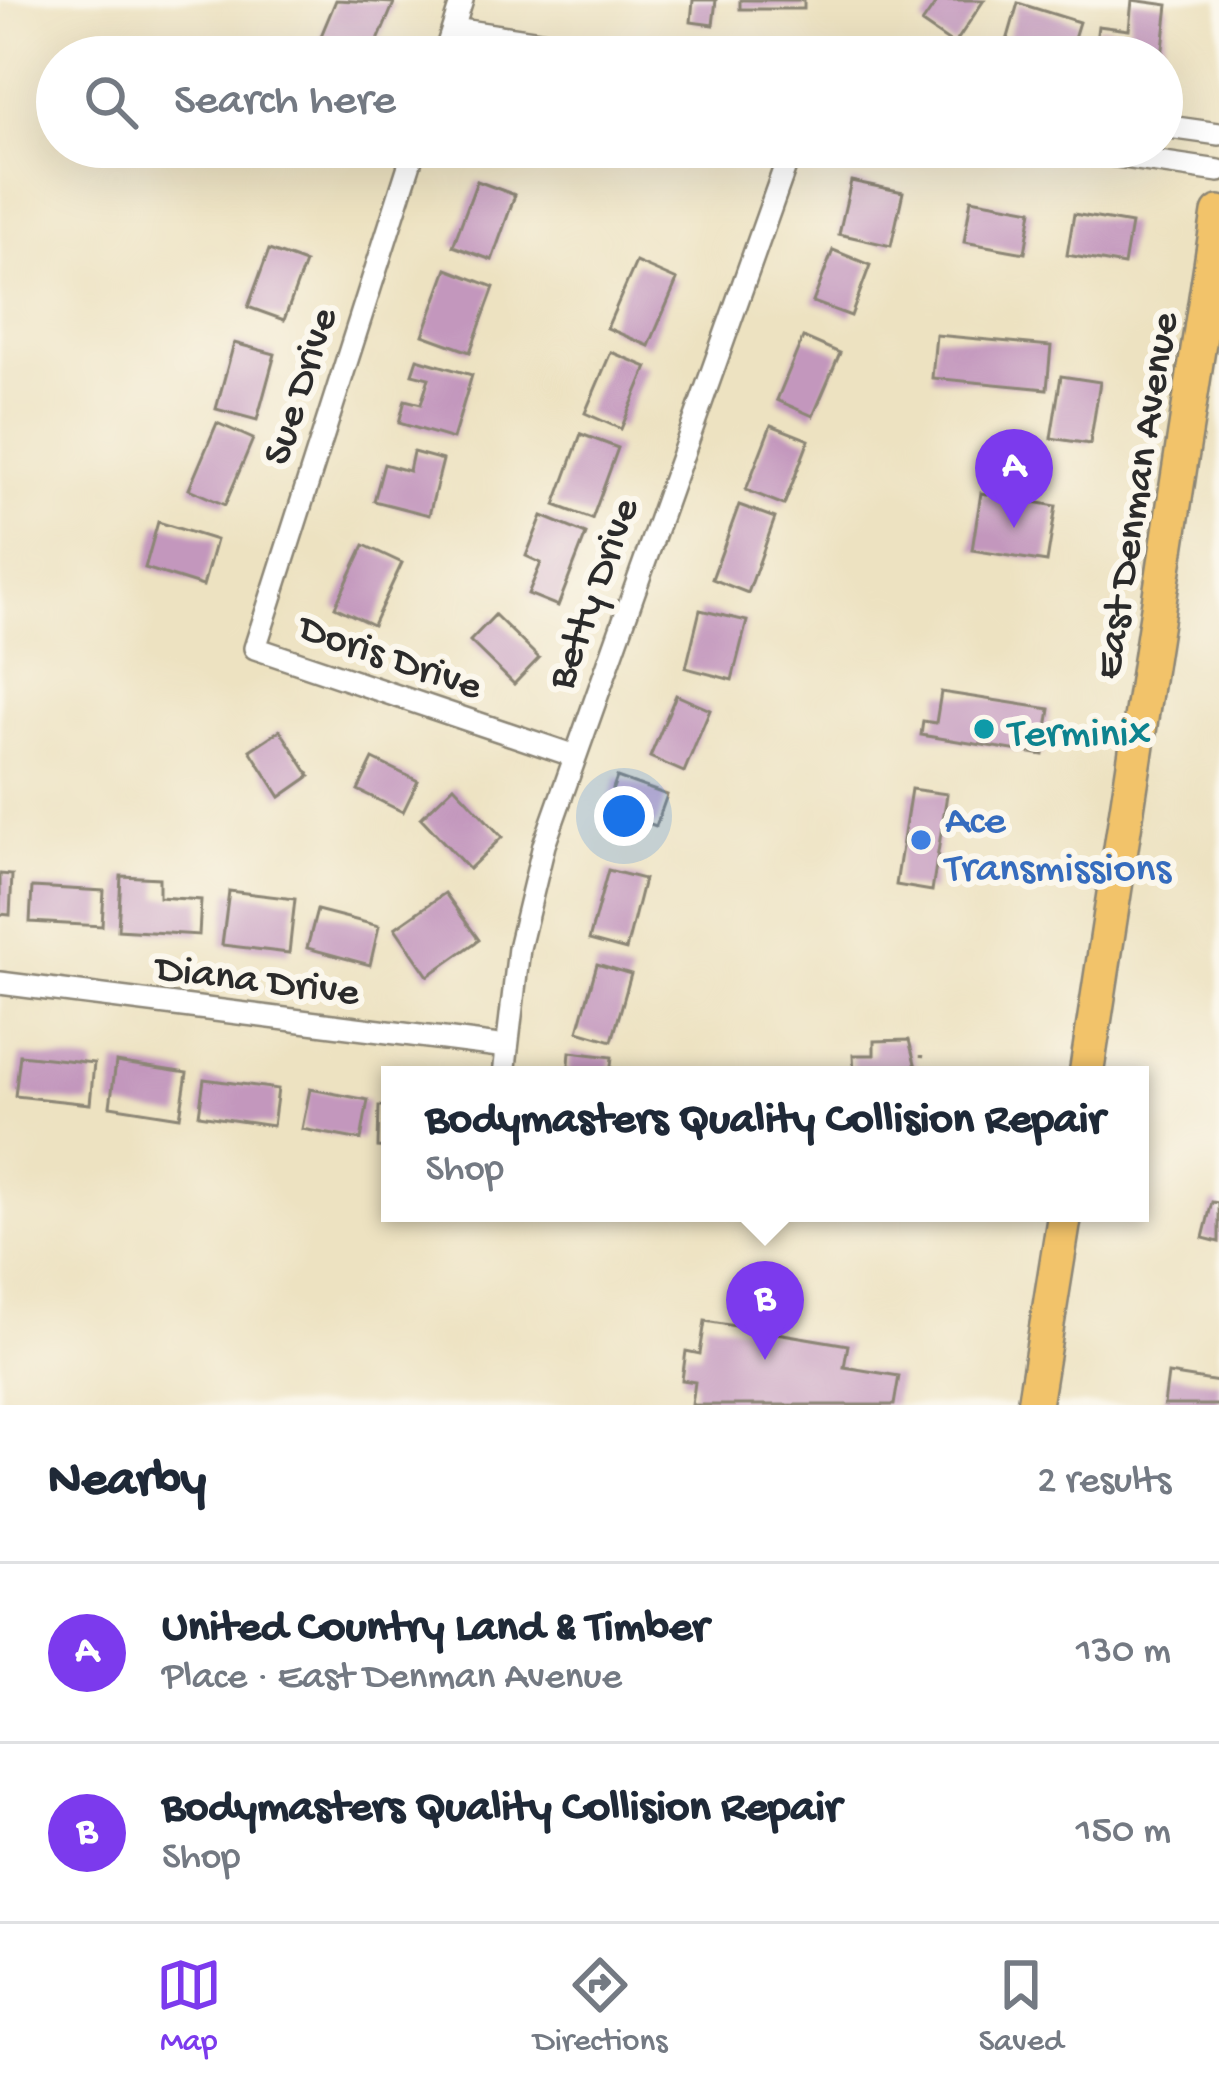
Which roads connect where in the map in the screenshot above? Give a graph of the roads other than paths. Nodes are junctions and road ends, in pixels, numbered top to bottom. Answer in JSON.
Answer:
{"nodes":[{"id":1,"x":462,"y":0,"type":"edge"},
{"id":2,"x":454,"y":29,"type":"junction"},
{"id":3,"x":452,"y":36,"type":"edge"},
{"id":4,"x":500,"y":36,"type":"edge"},
{"id":5,"x":1183,"y":129,"type":"edge"},
{"id":6,"x":1219,"y":134,"type":"edge"},
{"id":7,"x":1183,"y":166,"type":"edge"},
{"id":8,"x":408,"y":168,"type":"edge"},
{"id":9,"x":784,"y":168,"type":"edge"},
{"id":10,"x":1219,"y":171,"type":"edge"},
{"id":11,"x":1219,"y":213,"type":"edge"},
{"id":12,"x":1211,"y":334,"type":"edge"},
{"id":13,"x":255,"y":648,"type":"joint"},
{"id":14,"x":572,"y":754,"type":"junction"},
{"id":15,"x":0,"y":983,"type":"edge"},
{"id":16,"x":507,"y":1047,"type":"junction"},
{"id":17,"x":505,"y":1066,"type":"edge"},
{"id":18,"x":1088,"y":1066,"type":"edge"},
{"id":19,"x":1064,"y":1222,"type":"edge"},
{"id":20,"x":1034,"y":1405,"type":"edge"}],
"edges":[{"from":1,"to":2,"type":"street"},
{"from":2,"to":3,"type":"street"},
{"from":2,"to":4,"type":"street"},
{"from":5,"to":6,"type":"street"},
{"from":7,"to":10,"type":"street"},
{"from":8,"to":13,"type":"street","name":"Sue Drive"},
{"from":9,"to":14,"type":"street","name":"Betty Drive"},
{"from":11,"to":12,"type":"main road","name":"East Denman Avenue"},
{"from":12,"to":18,"type":"main road","name":"East Denman Avenue"},
{"from":13,"to":14,"type":"street","name":"Doris Drive"},
{"from":14,"to":16,"type":"street","name":"Betty Drive"},
{"from":15,"to":16,"type":"street","name":"Diana Drive"},
{"from":16,"to":17,"type":"street","name":"Betty Drive"},
{"from":19,"to":20,"type":"main road"}]}
